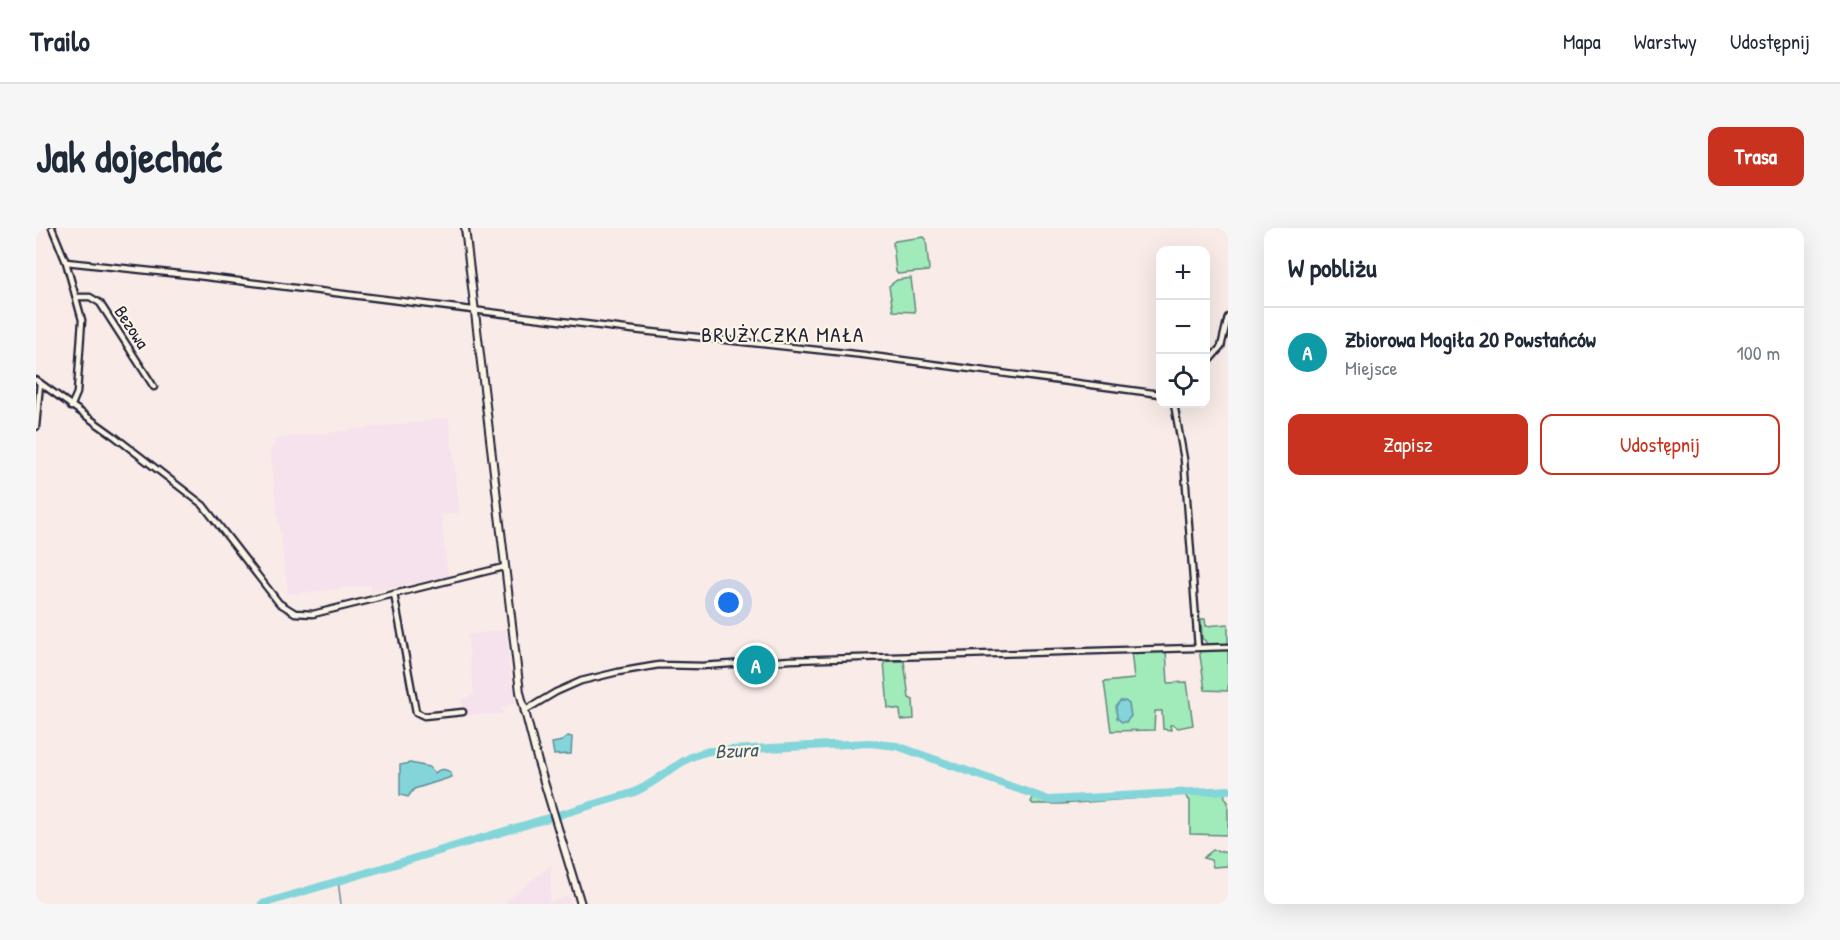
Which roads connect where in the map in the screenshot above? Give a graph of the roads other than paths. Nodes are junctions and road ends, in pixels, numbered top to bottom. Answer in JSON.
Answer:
{"nodes":[{"id":1,"x":52,"y":228,"type":"edge"},
{"id":2,"x":465,"y":228,"type":"edge"},
{"id":3,"x":66,"y":262,"type":"junction"},
{"id":4,"x":77,"y":297,"type":"junction"},
{"id":5,"x":474,"y":311,"type":"junction"},
{"id":6,"x":1228,"y":317,"type":"edge"},
{"id":7,"x":1228,"y":345,"type":"edge"},
{"id":8,"x":1221,"y":347,"type":"junction"},
{"id":9,"x":1210,"y":359,"type":"edge"},
{"id":10,"x":38,"y":382,"type":"edge"},
{"id":11,"x":154,"y":387,"type":"dead end"},
{"id":12,"x":1156,"y":393,"type":"edge"},
{"id":13,"x":71,"y":407,"type":"junction"},
{"id":14,"x":1175,"y":408,"type":"edge"},
{"id":15,"x":36,"y":427,"type":"edge"},
{"id":16,"x":504,"y":567,"type":"junction"},
{"id":17,"x":394,"y":594,"type":"junction"},
{"id":18,"x":1198,"y":647,"type":"junction"},
{"id":19,"x":1228,"y":647,"type":"edge"},
{"id":20,"x":524,"y":711,"type":"junction"},
{"id":21,"x":463,"y":712,"type":"dead end"},
{"id":22,"x":581,"y":904,"type":"edge"}],
"edges":[{"from":1,"to":3,"type":"street"},
{"from":2,"to":5,"type":"street"},
{"from":3,"to":4,"type":"street"},
{"from":3,"to":5,"type":"street"},
{"from":4,"to":11,"type":"street","name":"Bezowa"},
{"from":4,"to":13,"type":"street"},
{"from":5,"to":12,"type":"street"},
{"from":5,"to":16,"type":"street"},
{"from":6,"to":8,"type":"street"},
{"from":7,"to":8,"type":"street"},
{"from":8,"to":9,"type":"street"},
{"from":10,"to":13,"type":"street"},
{"from":10,"to":15,"type":"street"},
{"from":13,"to":17,"type":"street"},
{"from":14,"to":18,"type":"street"},
{"from":16,"to":17,"type":"street"},
{"from":16,"to":20,"type":"street"},
{"from":17,"to":21,"type":"street"},
{"from":18,"to":19,"type":"street"},
{"from":18,"to":20,"type":"street"},
{"from":20,"to":22,"type":"street"}]}
